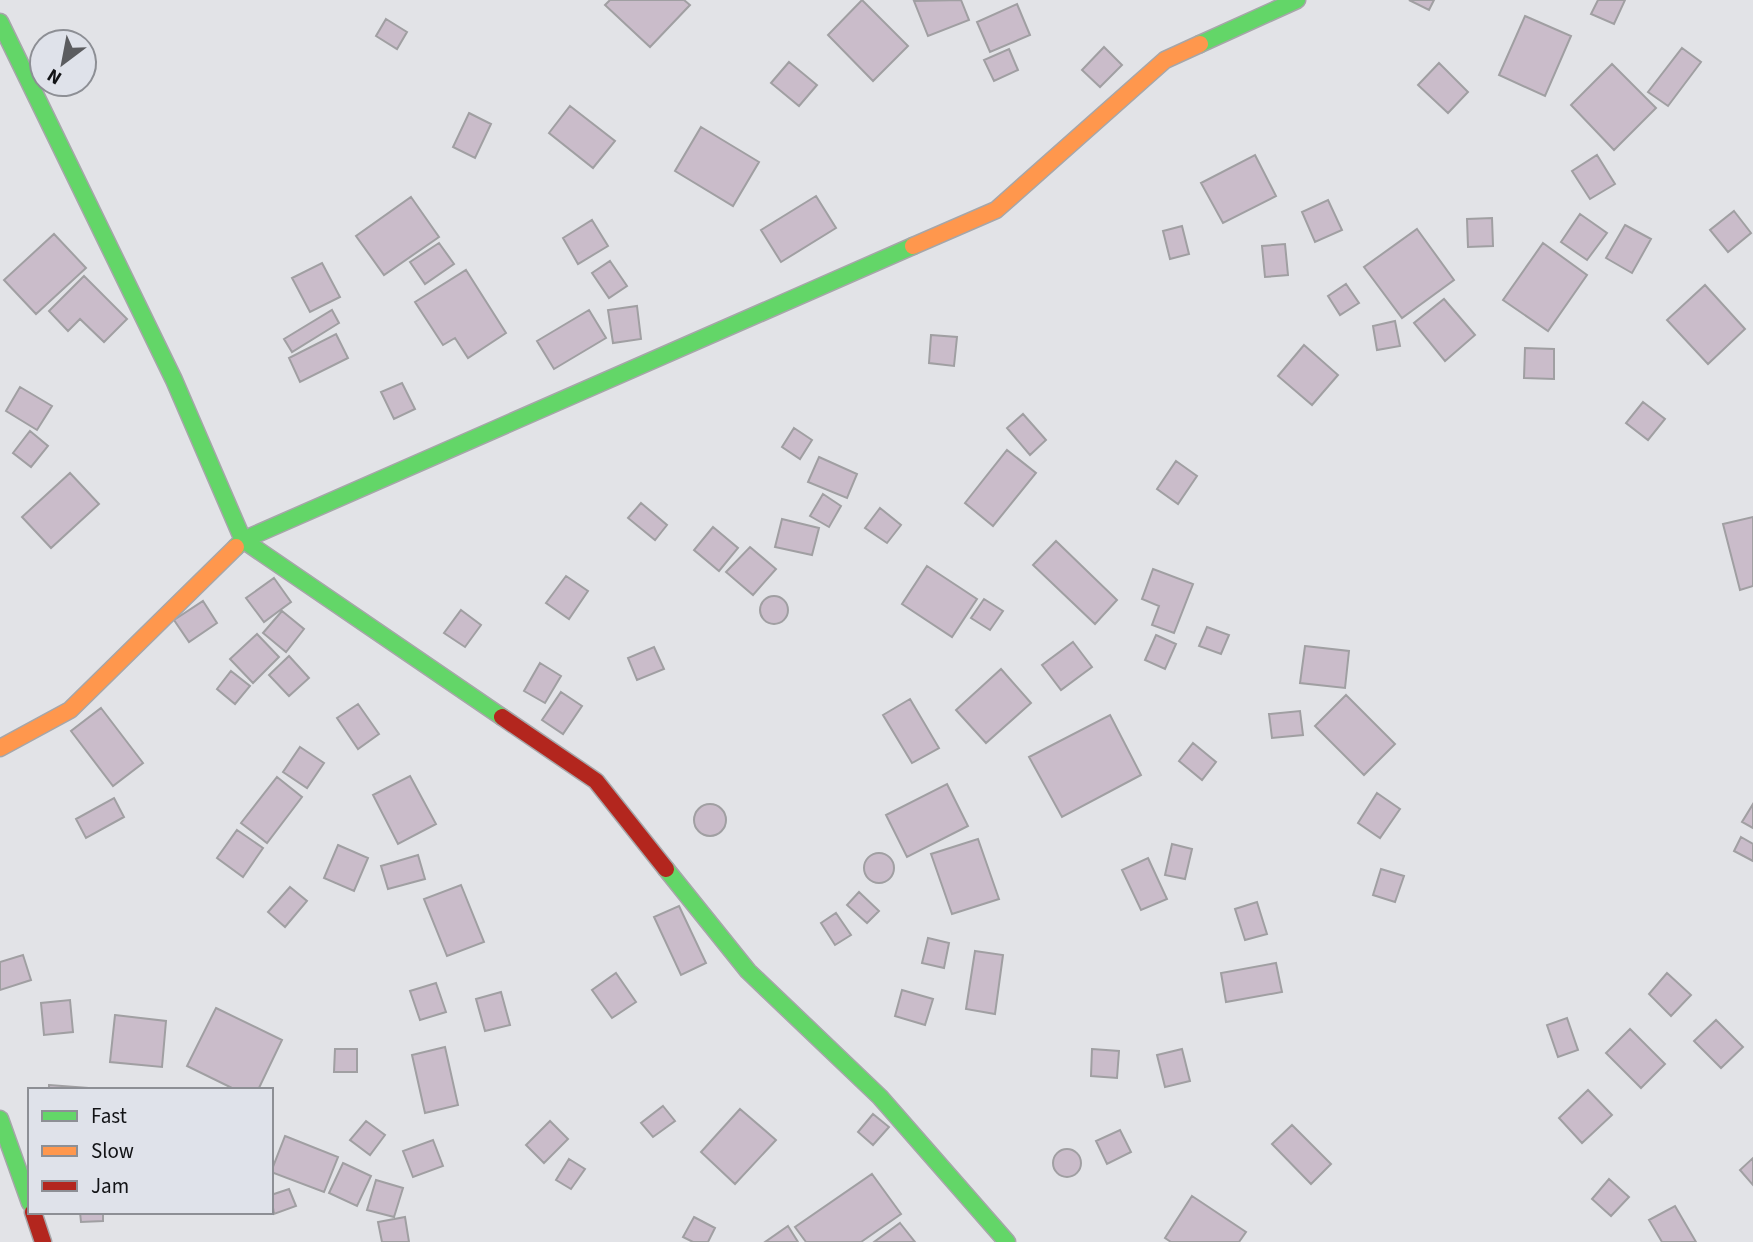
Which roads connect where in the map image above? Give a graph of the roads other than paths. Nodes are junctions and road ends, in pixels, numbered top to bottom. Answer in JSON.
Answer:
{"nodes":[{"id":1,"x":1297,"y":0,"type":"edge"},
{"id":2,"x":0,"y":22,"type":"edge"},
{"id":3,"x":243,"y":540,"type":"junction"},
{"id":4,"x":0,"y":748,"type":"edge"},
{"id":5,"x":0,"y":1119,"type":"edge"},
{"id":6,"x":28,"y":1197,"type":"edge"},
{"id":7,"x":34,"y":1214,"type":"edge"},
{"id":8,"x":43,"y":1242,"type":"edge"},
{"id":9,"x":1007,"y":1242,"type":"edge"}],
"edges":[{"from":1,"to":3,"type":"street"},
{"from":2,"to":3,"type":"street"},
{"from":3,"to":4,"type":"street"},
{"from":3,"to":9,"type":"street"},
{"from":5,"to":6,"type":"street"},
{"from":7,"to":8,"type":"street"}]}
